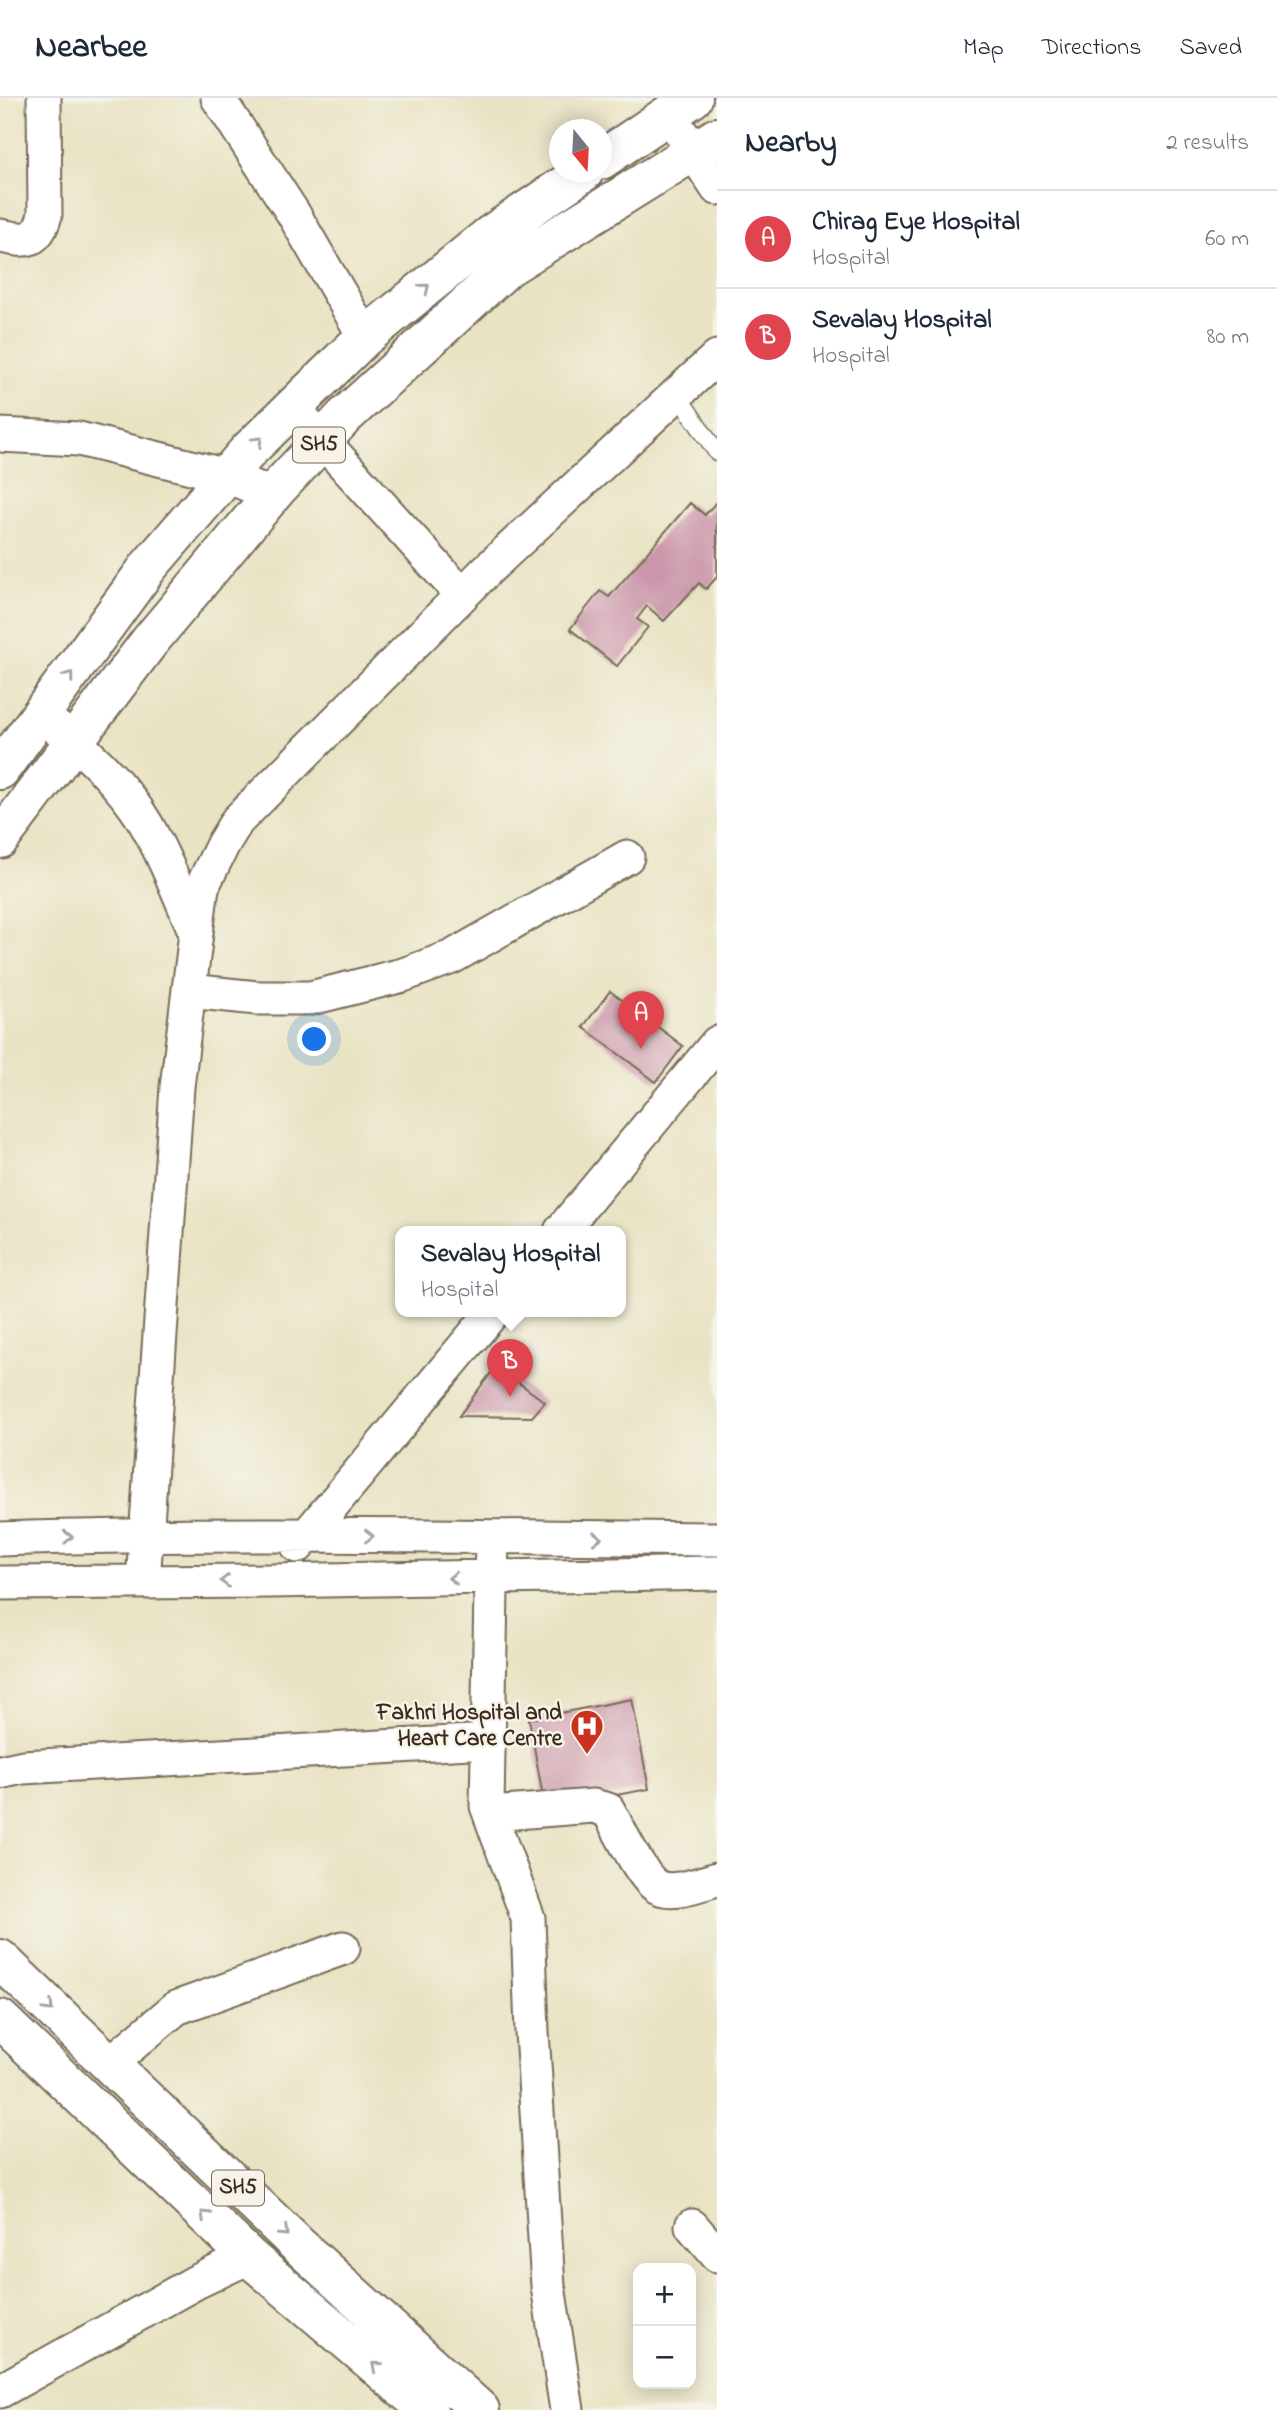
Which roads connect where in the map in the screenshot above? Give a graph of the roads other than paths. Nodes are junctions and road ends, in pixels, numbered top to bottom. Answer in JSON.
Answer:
{"nodes":[{"id":1,"x":44,"y":98,"type":"edge"},
{"id":2,"x":218,"y":98,"type":"edge"},
{"id":3,"x":681,"y":106,"type":"edge"},
{"id":4,"x":705,"y":144,"type":"edge"},
{"id":5,"x":612,"y":153,"type":"edge"},
{"id":6,"x":569,"y":182,"type":"edge"},
{"id":7,"x":717,"y":188,"type":"edge"},
{"id":8,"x":0,"y":236,"type":"edge"},
{"id":9,"x":365,"y":337,"type":"junction"},
{"id":10,"x":717,"y":357,"type":"edge"},
{"id":11,"x":677,"y":394,"type":"junction"},
{"id":12,"x":293,"y":408,"type":"junction"},
{"id":13,"x":0,"y":435,"type":"edge"},
{"id":14,"x":323,"y":441,"type":"junction"},
{"id":15,"x":717,"y":453,"type":"edge"},
{"id":16,"x":227,"y":476,"type":"junction"},
{"id":17,"x":273,"y":495,"type":"junction"},
{"id":18,"x":462,"y":595,"type":"junction"},
{"id":19,"x":41,"y":715,"type":"junction"},
{"id":20,"x":74,"y":741,"type":"junction"},
{"id":21,"x":0,"y":770,"type":"edge"},
{"id":22,"x":0,"y":839,"type":"edge"},
{"id":23,"x":627,"y":857,"type":"dead end"},
{"id":24,"x":196,"y":933,"type":"junction"},
{"id":25,"x":189,"y":991,"type":"junction"},
{"id":26,"x":717,"y":1043,"type":"edge"},
{"id":27,"x":565,"y":1226,"type":"edge"},
{"id":28,"x":489,"y":1317,"type":"edge"},
{"id":29,"x":146,"y":1534,"type":"junction"},
{"id":30,"x":309,"y":1534,"type":"junction"},
{"id":31,"x":492,"y":1537,"type":"junction"},
{"id":32,"x":0,"y":1539,"type":"edge"},
{"id":33,"x":717,"y":1539,"type":"edge"},
{"id":34,"x":717,"y":1573,"type":"edge"},
{"id":35,"x":492,"y":1577,"type":"junction"},
{"id":36,"x":270,"y":1581,"type":"junction"},
{"id":37,"x":143,"y":1582,"type":"junction"},
{"id":38,"x":0,"y":1583,"type":"edge"},
{"id":39,"x":488,"y":1741,"type":"junction"},
{"id":40,"x":0,"y":1772,"type":"edge"},
{"id":41,"x":490,"y":1814,"type":"junction"},
{"id":42,"x":717,"y":1879,"type":"edge"},
{"id":43,"x":343,"y":1948,"type":"dead end"},
{"id":44,"x":0,"y":1959,"type":"edge"},
{"id":45,"x":0,"y":2019,"type":"edge"},
{"id":46,"x":108,"y":2065,"type":"junction"},
{"id":47,"x":692,"y":2226,"type":"dead end"},
{"id":48,"x":717,"y":2255,"type":"edge"},
{"id":49,"x":249,"y":2256,"type":"junction"},
{"id":50,"x":0,"y":2391,"type":"edge"},
{"id":51,"x":428,"y":2410,"type":"edge"},
{"id":52,"x":480,"y":2410,"type":"edge"},
{"id":53,"x":567,"y":2410,"type":"edge"}],
"edges":[{"from":1,"to":8,"type":"street"},
{"from":2,"to":9,"type":"street"},
{"from":3,"to":4,"type":"street"},
{"from":3,"to":5,"type":"main road"},
{"from":4,"to":7,"type":"street"},
{"from":4,"to":14,"type":"main road","number":"SH5"},
{"from":9,"to":6,"type":"main road","name":"SH5","number":"SH5","one_way":true},
{"from":9,"to":12,"type":"main road","name":"SH5","number":"SH5"},
{"from":10,"to":11,"type":"street"},
{"from":11,"to":15,"type":"lane"},
{"from":11,"to":18,"type":"street"},
{"from":12,"to":14,"type":"street"},
{"from":16,"to":12,"type":"main road","name":"SH5","number":"SH5","one_way":true},
{"from":13,"to":16,"type":"street"},
{"from":14,"to":17,"type":"main road","number":"SH5"},
{"from":14,"to":18,"type":"street"},
{"from":16,"to":17,"type":"street"},
{"from":19,"to":16,"type":"main road","name":"SH5","number":"SH5","one_way":true},
{"from":17,"to":20,"type":"main road","number":"SH5"},
{"from":18,"to":24,"type":"street"},
{"from":19,"to":20,"type":"street"},
{"from":19,"to":21,"type":"main road","name":"SH5","number":"SH5"},
{"from":20,"to":22,"type":"main road","number":"SH5"},
{"from":20,"to":24,"type":"street"},
{"from":23,"to":25,"type":"street"},
{"from":24,"to":25,"type":"street"},
{"from":25,"to":29,"type":"street"},
{"from":26,"to":27,"type":"street"},
{"from":28,"to":30,"type":"street"},
{"from":29,"to":30,"type":"street"},
{"from":32,"to":29,"type":"street","one_way":true},
{"from":29,"to":37,"type":"street"},
{"from":30,"to":31,"type":"street","one_way":true},
{"from":30,"to":36,"type":"street"},
{"from":31,"to":33,"type":"street","one_way":true},
{"from":31,"to":35,"type":"street"},
{"from":34,"to":35,"type":"street"},
{"from":35,"to":36,"type":"street","one_way":true},
{"from":35,"to":39,"type":"street"},
{"from":36,"to":37,"type":"street","one_way":true},
{"from":37,"to":38,"type":"street"},
{"from":39,"to":40,"type":"street"},
{"from":39,"to":41,"type":"street"},
{"from":41,"to":42,"type":"street"},
{"from":41,"to":53,"type":"street"},
{"from":43,"to":46,"type":"street"},
{"from":44,"to":46,"type":"main road","number":"SH5","one_way":true},
{"from":49,"to":45,"type":"main road","number":"SH5","one_way":true},
{"from":46,"to":52,"type":"main road","number":"SH5","one_way":true},
{"from":47,"to":48,"type":"street"},
{"from":49,"to":50,"type":"street"},
{"from":51,"to":49,"type":"main road","number":"SH5","one_way":true}]}
